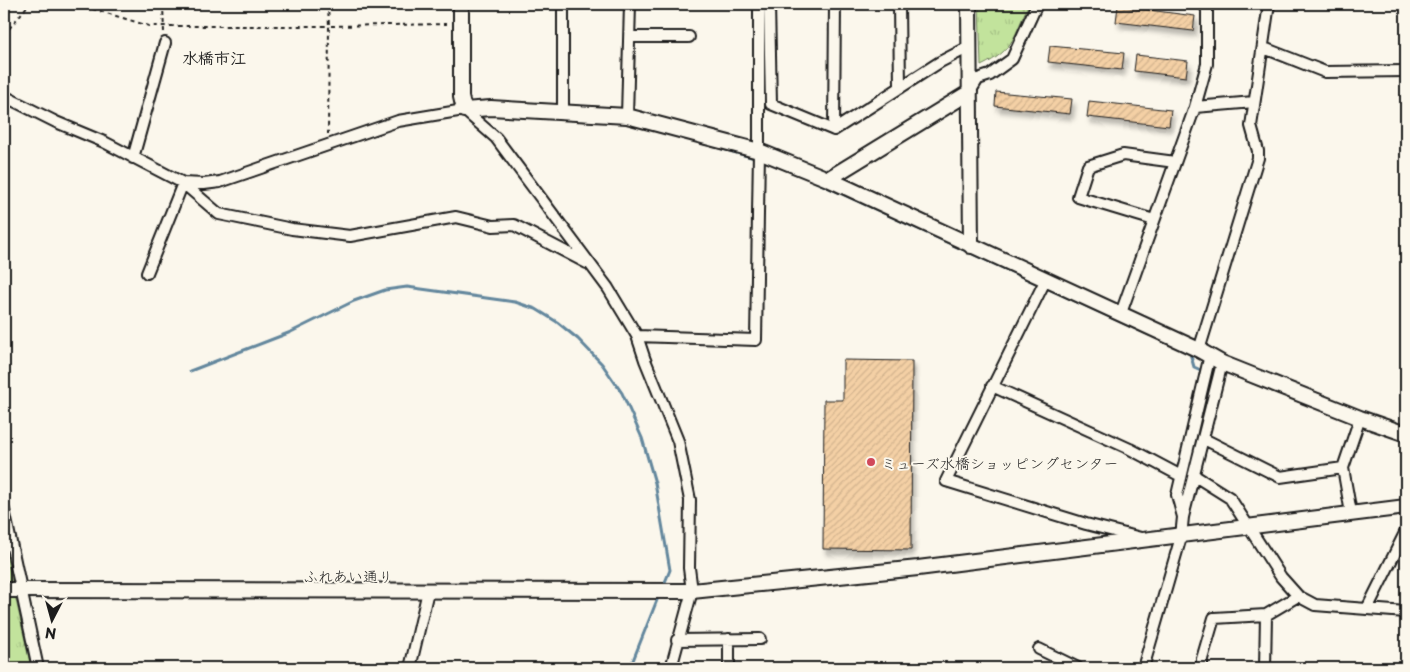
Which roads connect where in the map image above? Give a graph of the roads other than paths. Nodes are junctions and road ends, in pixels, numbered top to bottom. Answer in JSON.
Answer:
{"nodes":[{"id":1,"x":460,"y":4,"type":"edge"},
{"id":2,"x":563,"y":4,"type":"edge"},
{"id":3,"x":630,"y":4,"type":"edge"},
{"id":4,"x":759,"y":4,"type":"edge"},
{"id":5,"x":769,"y":4,"type":"edge"},
{"id":6,"x":835,"y":4,"type":"edge"},
{"id":7,"x":899,"y":4,"type":"edge"},
{"id":8,"x":969,"y":4,"type":"edge"},
{"id":9,"x":1037,"y":4,"type":"edge"},
{"id":10,"x":1205,"y":4,"type":"edge"},
{"id":11,"x":1269,"y":4,"type":"edge"},
{"id":12,"x":630,"y":37,"type":"junction"},
{"id":13,"x":689,"y":37,"type":"dead end"},
{"id":14,"x":165,"y":43,"type":"road end"},
{"id":15,"x":969,"y":47,"type":"junction"},
{"id":16,"x":1264,"y":48,"type":"junction"},
{"id":17,"x":1406,"y":71,"type":"edge"},
{"id":18,"x":900,"y":88,"type":"junction"},
{"id":19,"x":970,"y":92,"type":"junction"},
{"id":20,"x":4,"y":96,"type":"edge"},
{"id":21,"x":1254,"y":102,"type":"junction"},
{"id":22,"x":1195,"y":107,"type":"junction"},
{"id":23,"x":464,"y":110,"type":"junction"},
{"id":24,"x":563,"y":112,"type":"junction"},
{"id":25,"x":627,"y":116,"type":"junction"},
{"id":26,"x":834,"y":130,"type":"junction"},
{"id":27,"x":759,"y":151,"type":"junction"},
{"id":28,"x":134,"y":158,"type":"junction"},
{"id":29,"x":1175,"y":162,"type":"junction"},
{"id":30,"x":828,"y":179,"type":"junction"},
{"id":31,"x":183,"y":183,"type":"junction"},
{"id":32,"x":1154,"y":220,"type":"junction"},
{"id":33,"x":971,"y":246,"type":"junction"},
{"id":34,"x":590,"y":264,"type":"junction"},
{"id":35,"x":147,"y":273,"type":"dead end"},
{"id":36,"x":1046,"y":279,"type":"junction"},
{"id":37,"x":1121,"y":313,"type":"junction"},
{"id":38,"x":637,"y":336,"type":"junction"},
{"id":39,"x":1204,"y":353,"type":"junction"},
{"id":40,"x":1222,"y":362,"type":"junction"},
{"id":41,"x":992,"y":386,"type":"junction"},
{"id":42,"x":1360,"y":418,"type":"junction"},
{"id":43,"x":1406,"y":434,"type":"edge"},
{"id":44,"x":1204,"y":439,"type":"junction"},
{"id":45,"x":1343,"y":468,"type":"junction"},
{"id":46,"x":1181,"y":476,"type":"junction"},
{"id":47,"x":1195,"y":476,"type":"junction"},
{"id":48,"x":1406,"y":507,"type":"edge"},
{"id":49,"x":4,"y":510,"type":"edge"},
{"id":50,"x":1351,"y":514,"type":"junction"},
{"id":51,"x":1183,"y":518,"type":"junction"},
{"id":52,"x":1249,"y":526,"type":"junction"},
{"id":53,"x":1406,"y":531,"type":"edge"},
{"id":54,"x":1180,"y":537,"type":"junction"},
{"id":55,"x":1150,"y":540,"type":"junction"},
{"id":56,"x":13,"y":590,"type":"edge"},
{"id":57,"x":692,"y":590,"type":"junction"},
{"id":58,"x":428,"y":591,"type":"junction"},
{"id":59,"x":1298,"y":596,"type":"junction"},
{"id":60,"x":1367,"y":609,"type":"junction"},
{"id":61,"x":1406,"y":612,"type":"edge"},
{"id":62,"x":1266,"y":616,"type":"junction"},
{"id":63,"x":729,"y":639,"type":"junction"},
{"id":64,"x":760,"y":639,"type":"dead end"},
{"id":65,"x":677,"y":640,"type":"junction"},
{"id":66,"x":1039,"y":649,"type":"dead end"},
{"id":67,"x":38,"y":668,"type":"edge"},
{"id":68,"x":410,"y":668,"type":"edge"},
{"id":69,"x":671,"y":668,"type":"edge"},
{"id":70,"x":729,"y":668,"type":"edge"},
{"id":71,"x":1078,"y":668,"type":"edge"},
{"id":72,"x":1143,"y":668,"type":"edge"},
{"id":73,"x":1202,"y":668,"type":"edge"},
{"id":74,"x":1265,"y":668,"type":"edge"}],
"edges":[{"from":1,"to":23,"type":"street"},
{"from":2,"to":24,"type":"street"},
{"from":3,"to":12,"type":"street"},
{"from":4,"to":27,"type":"street"},
{"from":5,"to":26,"type":"street"},
{"from":6,"to":26,"type":"street"},
{"from":7,"to":18,"type":"street"},
{"from":8,"to":15,"type":"street"},
{"from":9,"to":19,"type":"street"},
{"from":10,"to":22,"type":"street"},
{"from":11,"to":16,"type":"street"},
{"from":12,"to":13,"type":"street"},
{"from":12,"to":25,"type":"street"},
{"from":14,"to":28,"type":"street"},
{"from":15,"to":18,"type":"street"},
{"from":15,"to":19,"type":"street"},
{"from":16,"to":17,"type":"street"},
{"from":16,"to":21,"type":"street"},
{"from":18,"to":26,"type":"street"},
{"from":19,"to":30,"type":"street"},
{"from":19,"to":33,"type":"street"},
{"from":20,"to":28,"type":"street"},
{"from":21,"to":22,"type":"street"},
{"from":21,"to":39,"type":"street"},
{"from":22,"to":29,"type":"street"},
{"from":23,"to":24,"type":"street"},
{"from":23,"to":31,"type":"street"},
{"from":23,"to":34,"type":"street"},
{"from":24,"to":25,"type":"street"},
{"from":25,"to":27,"type":"street"},
{"from":27,"to":30,"type":"street"},
{"from":27,"to":38,"type":"street"},
{"from":28,"to":31,"type":"street"},
{"from":29,"to":32,"type":"street"},
{"from":29,"to":32,"type":"street"},
{"from":30,"to":33,"type":"street"},
{"from":31,"to":34,"type":"street"},
{"from":31,"to":35,"type":"street"},
{"from":32,"to":37,"type":"street"},
{"from":33,"to":36,"type":"street"},
{"from":34,"to":38,"type":"street"},
{"from":36,"to":37,"type":"street"},
{"from":36,"to":41,"type":"street"},
{"from":37,"to":39,"type":"street"},
{"from":38,"to":57,"type":"street"},
{"from":39,"to":40,"type":"street"},
{"from":39,"to":46,"type":"street"},
{"from":40,"to":42,"type":"street"},
{"from":40,"to":44,"type":"street"},
{"from":41,"to":46,"type":"street"},
{"from":41,"to":55,"type":"street"},
{"from":42,"to":43,"type":"street"},
{"from":42,"to":45,"type":"street"},
{"from":44,"to":45,"type":"street"},
{"from":44,"to":47,"type":"street"},
{"from":45,"to":50,"type":"street"},
{"from":46,"to":51,"type":"street"},
{"from":47,"to":51,"type":"street"},
{"from":47,"to":52,"type":"street"},
{"from":48,"to":50,"type":"street","name":"ふれあい通り"},
{"from":49,"to":56,"type":"street"},
{"from":50,"to":52,"type":"street","name":"ふれあい通り"},
{"from":51,"to":54,"type":"street"},
{"from":52,"to":54,"type":"street","name":"ふれあい通り"},
{"from":52,"to":59,"type":"street"},
{"from":53,"to":60,"type":"street"},
{"from":54,"to":55,"type":"street","name":"ふれあい通り"},
{"from":54,"to":72,"type":"street"},
{"from":55,"to":57,"type":"street","name":"ふれあい通り"},
{"from":56,"to":58,"type":"street","name":"ふれあい通り"},
{"from":56,"to":67,"type":"street"},
{"from":57,"to":58,"type":"street","name":"ふれあい通り"},
{"from":57,"to":65,"type":"street"},
{"from":58,"to":68,"type":"street"},
{"from":59,"to":60,"type":"street"},
{"from":59,"to":62,"type":"street"},
{"from":60,"to":61,"type":"street"},
{"from":62,"to":73,"type":"street"},
{"from":62,"to":74,"type":"street"},
{"from":63,"to":64,"type":"street"},
{"from":63,"to":65,"type":"street"},
{"from":63,"to":70,"type":"street"},
{"from":65,"to":69,"type":"street"},
{"from":66,"to":71,"type":"street"}]}
